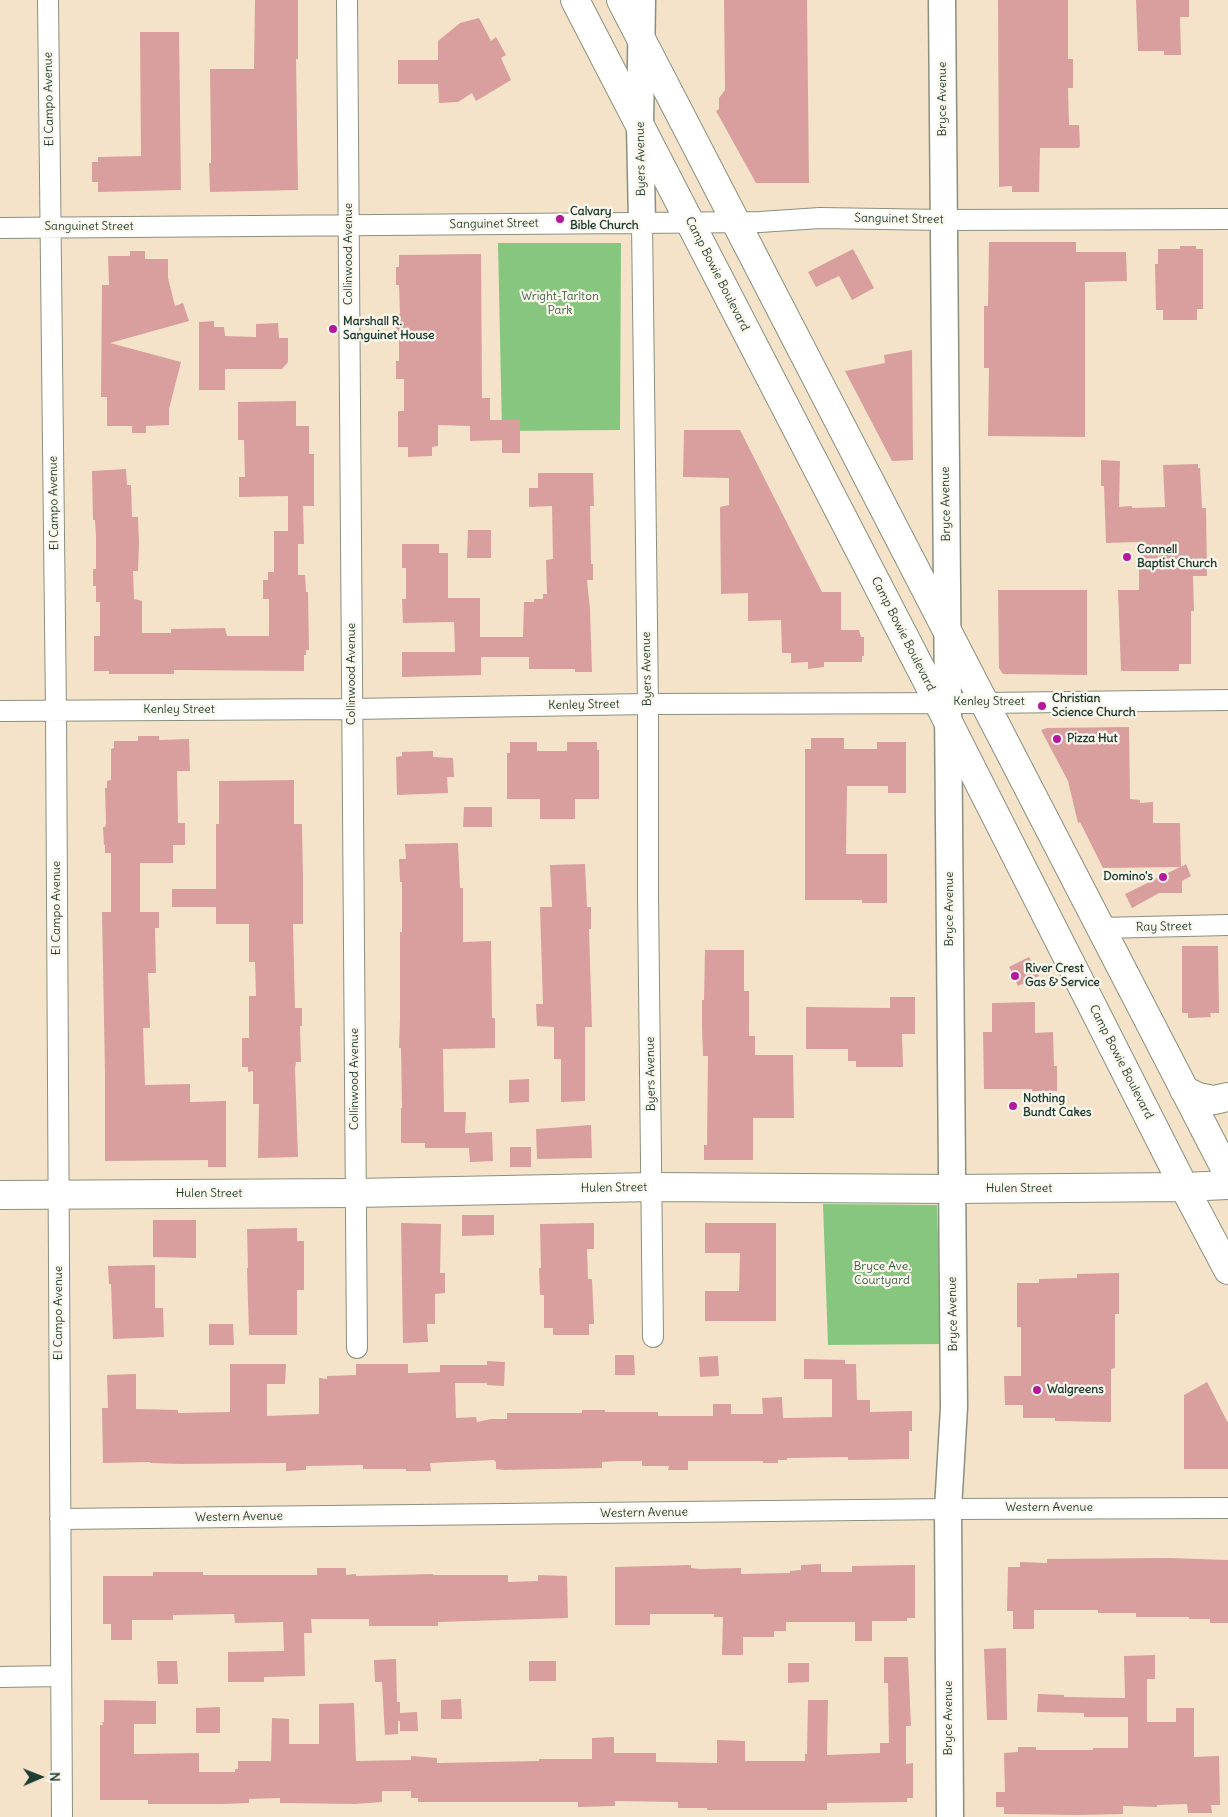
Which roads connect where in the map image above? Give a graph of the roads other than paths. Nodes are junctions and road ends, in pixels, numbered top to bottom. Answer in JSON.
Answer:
{"nodes":[{"id":1,"x":48,"y":0,"type":"edge"},
{"id":2,"x":347,"y":0,"type":"edge"},
{"id":3,"x":576,"y":0,"type":"edge"},
{"id":4,"x":621,"y":0,"type":"edge"},
{"id":5,"x":642,"y":0,"type":"edge"},
{"id":6,"x":942,"y":0,"type":"edge"},
{"id":7,"x":642,"y":41,"type":"junction"},
{"id":8,"x":640,"y":126,"type":"junction"},
{"id":9,"x":1228,"y":218,"type":"edge"},
{"id":10,"x":944,"y":220,"type":"junction"},
{"id":11,"x":642,"y":222,"type":"junction"},
{"id":12,"x":690,"y":222,"type":"junction"},
{"id":13,"x":736,"y":222,"type":"junction"},
{"id":14,"x":349,"y":225,"type":"junction"},
{"id":15,"x":50,"y":227,"type":"junction"},
{"id":16,"x":0,"y":228,"type":"edge"},
{"id":17,"x":948,"y":630,"type":"junction"},
{"id":18,"x":1228,"y":700,"type":"edge"},
{"id":19,"x":985,"y":703,"type":"junction"},
{"id":20,"x":648,"y":704,"type":"junction"},
{"id":21,"x":944,"y":708,"type":"junction"},
{"id":22,"x":352,"y":709,"type":"junction"},
{"id":23,"x":0,"y":711,"type":"edge"},
{"id":24,"x":56,"y":711,"type":"junction"},
{"id":25,"x":1228,"y":925,"type":"edge"},
{"id":26,"x":1100,"y":928,"type":"junction"},
{"id":27,"x":1184,"y":1090,"type":"junction"},
{"id":28,"x":1228,"y":1097,"type":"edge"},
{"id":29,"x":1228,"y":1174,"type":"edge"},
{"id":30,"x":1228,"y":1185,"type":"edge"},
{"id":31,"x":652,"y":1187,"type":"junction"},
{"id":32,"x":1184,"y":1187,"type":"junction"},
{"id":33,"x":952,"y":1189,"type":"junction"},
{"id":34,"x":356,"y":1193,"type":"junction"},
{"id":35,"x":0,"y":1194,"type":"edge"},
{"id":36,"x":59,"y":1194,"type":"junction"},
{"id":37,"x":1228,"y":1270,"type":"edge"},
{"id":38,"x":653,"y":1338,"type":"dead end"},
{"id":39,"x":357,"y":1348,"type":"dead end"},
{"id":40,"x":1228,"y":1508,"type":"edge"},
{"id":41,"x":948,"y":1509,"type":"junction"},
{"id":42,"x":60,"y":1519,"type":"junction"},
{"id":43,"x":61,"y":1676,"type":"junction"},
{"id":44,"x":0,"y":1677,"type":"edge"},
{"id":45,"x":62,"y":1817,"type":"edge"},
{"id":46,"x":950,"y":1817,"type":"edge"}],
"edges":[{"from":1,"to":15,"type":"street","name":"El Campo Avenue"},
{"from":2,"to":14,"type":"street","name":"Collinwood Avenue"},
{"from":3,"to":8,"type":"main road","name":"Camp Bowie Boulevard"},
{"from":4,"to":7,"type":"main road"},
{"from":5,"to":7,"type":"street","name":"Byers Avenue"},
{"from":6,"to":10,"type":"street","name":"Bryce Avenue"},
{"from":7,"to":8,"type":"street","name":"Byers Avenue"},
{"from":7,"to":13,"type":"main road"},
{"from":8,"to":11,"type":"street","name":"Byers Avenue"},
{"from":8,"to":12,"type":"main road","name":"Camp Bowie Boulevard"},
{"from":9,"to":10,"type":"street","name":"Sanguinet Street"},
{"from":10,"to":13,"type":"street","name":"Sanguinet Street"},
{"from":10,"to":17,"type":"street","name":"Bryce Avenue"},
{"from":11,"to":12,"type":"street","name":"Sanguinet Street"},
{"from":11,"to":14,"type":"street","name":"Sanguinet Street"},
{"from":11,"to":20,"type":"street","name":"Byers Avenue"},
{"from":12,"to":13,"type":"street","name":"Sanguinet Street"},
{"from":12,"to":21,"type":"main road","name":"Camp Bowie Boulevard"},
{"from":13,"to":17,"type":"main road"},
{"from":14,"to":15,"type":"street","name":"Sanguinet Street"},
{"from":14,"to":22,"type":"street","name":"Collinwood Avenue"},
{"from":15,"to":16,"type":"street","name":"Sanguinet Street"},
{"from":15,"to":24,"type":"street","name":"El Campo Avenue"},
{"from":17,"to":19,"type":"main road"},
{"from":17,"to":21,"type":"street","name":"Bryce Avenue"},
{"from":18,"to":19,"type":"street","name":"Kenley Street"},
{"from":19,"to":21,"type":"street","name":"Kenley Street"},
{"from":19,"to":26,"type":"main road"},
{"from":20,"to":21,"type":"street","name":"Kenley Street"},
{"from":20,"to":22,"type":"street","name":"Kenley Street"},
{"from":20,"to":31,"type":"street","name":"Byers Avenue"},
{"from":21,"to":32,"type":"main road","name":"Camp Bowie Boulevard"},
{"from":21,"to":33,"type":"street","name":"Bryce Avenue"},
{"from":22,"to":24,"type":"street","name":"Kenley Street"},
{"from":22,"to":34,"type":"street","name":"Collinwood Avenue"},
{"from":23,"to":24,"type":"street","name":"Kenley Street"},
{"from":24,"to":36,"type":"street","name":"El Campo Avenue"},
{"from":25,"to":26,"type":"street","name":"Ray Street"},
{"from":26,"to":27,"type":"main road"},
{"from":27,"to":28,"type":"main road"},
{"from":27,"to":29,"type":"main road"},
{"from":30,"to":32,"type":"main road","name":"Hulen Street"},
{"from":31,"to":33,"type":"main road","name":"Hulen Street"},
{"from":31,"to":34,"type":"main road","name":"Hulen Street"},
{"from":31,"to":38,"type":"street","name":"Byers Avenue"},
{"from":32,"to":33,"type":"main road","name":"Hulen Street"},
{"from":32,"to":37,"type":"main road","name":"Camp Bowie Boulevard"},
{"from":33,"to":41,"type":"street","name":"Bryce Avenue"},
{"from":34,"to":36,"type":"main road","name":"Hulen Street"},
{"from":34,"to":39,"type":"street","name":"Collinwood Avenue"},
{"from":35,"to":36,"type":"main road","name":"Hulen Street"},
{"from":36,"to":42,"type":"street","name":"El Campo Avenue"},
{"from":40,"to":41,"type":"street","name":"Western Avenue"},
{"from":41,"to":42,"type":"street","name":"Western Avenue"},
{"from":41,"to":46,"type":"street","name":"Bryce Avenue"},
{"from":42,"to":43,"type":"street","name":"El Campo Avenue"},
{"from":43,"to":44,"type":"street"},
{"from":43,"to":45,"type":"street","name":"El Campo Avenue"}]}
